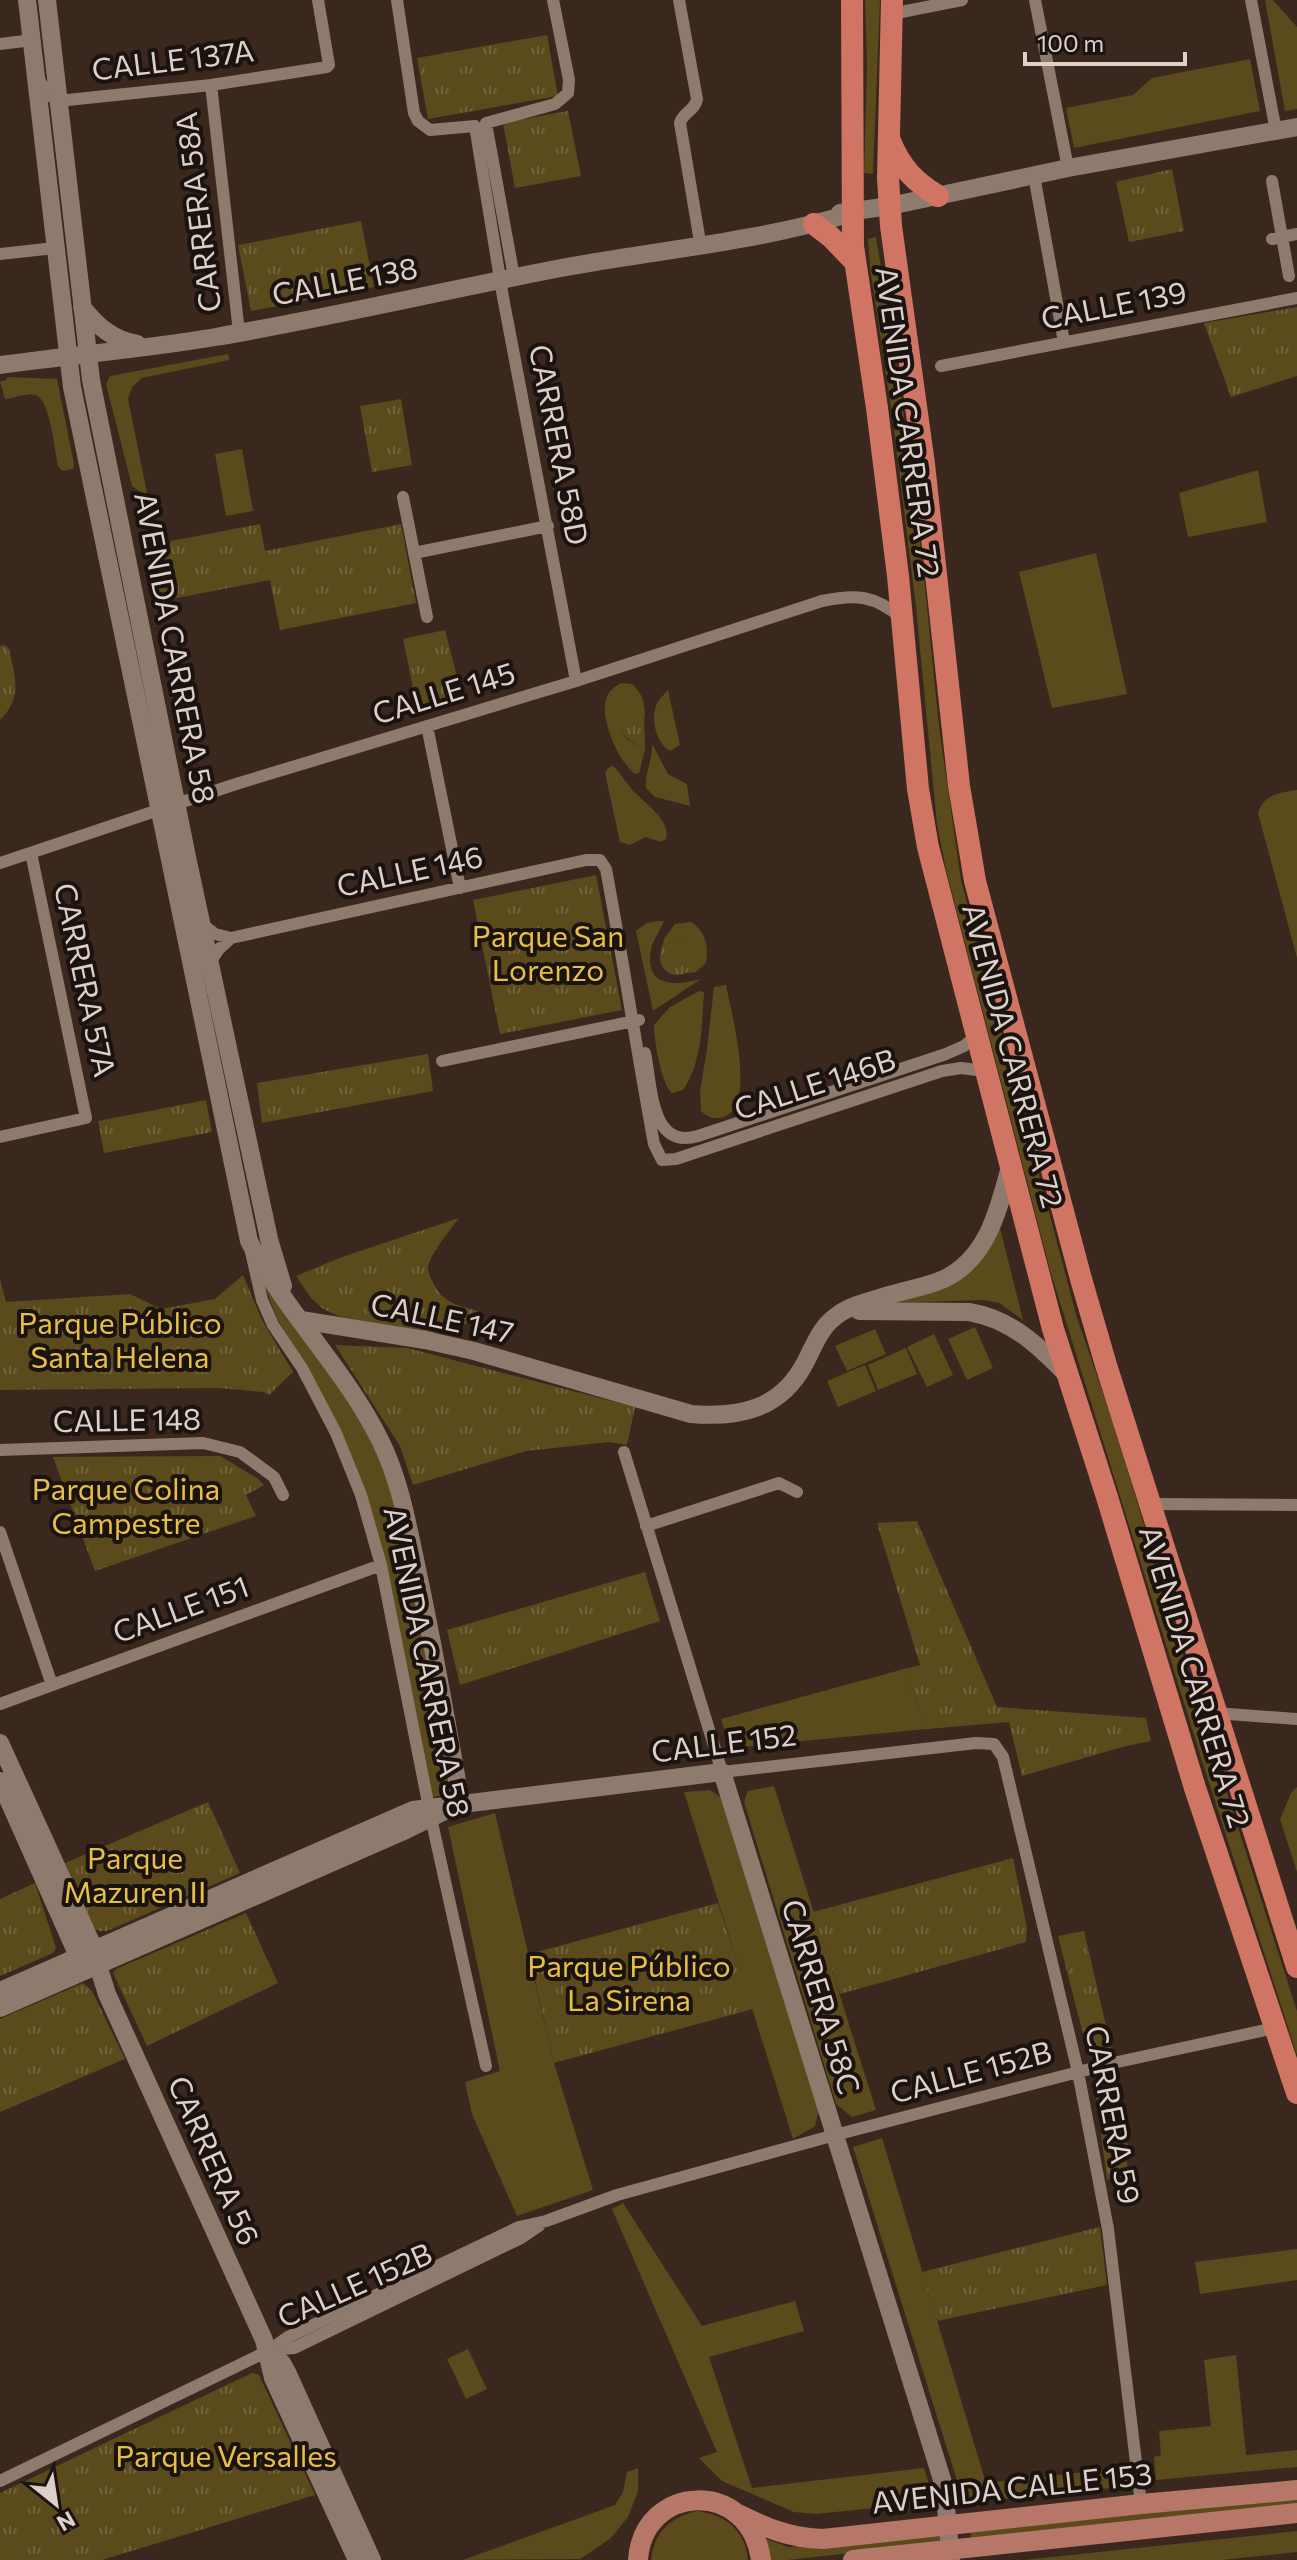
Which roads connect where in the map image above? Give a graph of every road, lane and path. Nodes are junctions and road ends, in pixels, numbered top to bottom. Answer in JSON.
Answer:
{"nodes":[{"id":1,"x":27,"y":0,"type":"edge"},
{"id":2,"x":47,"y":0,"type":"edge"},
{"id":3,"x":318,"y":0,"type":"edge"},
{"id":4,"x":397,"y":0,"type":"edge"},
{"id":5,"x":553,"y":0,"type":"edge"},
{"id":6,"x":679,"y":0,"type":"edge"},
{"id":7,"x":852,"y":0,"type":"edge"},
{"id":8,"x":962,"y":0,"type":"edge"},
{"id":9,"x":1035,"y":0,"type":"edge"},
{"id":10,"x":1251,"y":0,"type":"edge"},
{"id":11,"x":891,"y":7,"type":"edge"},
{"id":12,"x":32,"y":40,"type":"junction"},
{"id":13,"x":0,"y":44,"type":"edge"},
{"id":14,"x":36,"y":74,"type":"junction"},
{"id":15,"x":211,"y":85,"type":"junction"},
{"id":16,"x":58,"y":101,"type":"junction"},
{"id":17,"x":480,"y":124,"type":"junction"},
{"id":18,"x":1297,"y":126,"type":"edge"},
{"id":19,"x":1276,"y":131,"type":"junction"},
{"id":20,"x":888,"y":136,"type":"junction"},
{"id":21,"x":1144,"y":155,"type":"junction"},
{"id":22,"x":1068,"y":168,"type":"junction"},
{"id":23,"x":1035,"y":181,"type":"junction"},
{"id":24,"x":1272,"y":181,"type":"dead end"},
{"id":25,"x":992,"y":185,"type":"junction"},
{"id":26,"x":938,"y":196,"type":"junction"},
{"id":27,"x":890,"y":206,"type":"junction"},
{"id":28,"x":852,"y":213,"type":"junction"},
{"id":29,"x":814,"y":224,"type":"junction"},
{"id":30,"x":1297,"y":234,"type":"edge"},
{"id":31,"x":699,"y":236,"type":"junction"},
{"id":32,"x":1277,"y":238,"type":"junction"},
{"id":33,"x":55,"y":248,"type":"junction"},
{"id":34,"x":0,"y":254,"type":"edge"},
{"id":35,"x":633,"y":255,"type":"junction"},
{"id":36,"x":855,"y":262,"type":"junction"},
{"id":37,"x":1289,"y":276,"type":"dead end"},
{"id":38,"x":508,"y":278,"type":"junction"},
{"id":39,"x":1297,"y":298,"type":"edge"},
{"id":40,"x":82,"y":307,"type":"junction"},
{"id":41,"x":239,"y":332,"type":"junction"},
{"id":42,"x":1064,"y":342,"type":"junction"},
{"id":43,"x":151,"y":346,"type":"junction"},
{"id":44,"x":87,"y":353,"type":"junction"},
{"id":45,"x":0,"y":355,"type":"edge"},
{"id":46,"x":67,"y":355,"type":"junction"},
{"id":47,"x":0,"y":365,"type":"edge"},
{"id":48,"x":941,"y":366,"type":"dead end"},
{"id":49,"x":403,"y":497,"type":"dead end"},
{"id":50,"x":548,"y":526,"type":"junction"},
{"id":51,"x":414,"y":553,"type":"junction"},
{"id":52,"x":427,"y":617,"type":"dead end"},
{"id":53,"x":902,"y":618,"type":"junction"},
{"id":54,"x":576,"y":681,"type":"junction"},
{"id":55,"x":427,"y":726,"type":"junction"},
{"id":56,"x":168,"y":808,"type":"junction"},
{"id":57,"x":31,"y":853,"type":"junction"},
{"id":58,"x":0,"y":863,"type":"edge"},
{"id":59,"x":460,"y":888,"type":"junction"},
{"id":60,"x":202,"y":924,"type":"junction"},
{"id":61,"x":231,"y":938,"type":"junction"},
{"id":62,"x":210,"y":962,"type":"junction"},
{"id":63,"x":635,"y":1021,"type":"junction"},
{"id":64,"x":976,"y":1036,"type":"junction"},
{"id":65,"x":442,"y":1061,"type":"dead end"},
{"id":66,"x":912,"y":1065,"type":"junction"},
{"id":67,"x":985,"y":1071,"type":"junction"},
{"id":68,"x":916,"y":1079,"type":"junction"},
{"id":69,"x":0,"y":1137,"type":"edge"},
{"id":70,"x":1010,"y":1167,"type":"junction"},
{"id":71,"x":249,"y":1241,"type":"junction"},
{"id":72,"x":287,"y":1300,"type":"junction"},
{"id":73,"x":844,"y":1311,"type":"junction"},
{"id":74,"x":301,"y":1320,"type":"junction"},
{"id":75,"x":1068,"y":1376,"type":"junction"},
{"id":76,"x":0,"y":1450,"type":"edge"},
{"id":77,"x":624,"y":1452,"type":"dead end"},
{"id":78,"x":797,"y":1492,"type":"dead end"},
{"id":79,"x":283,"y":1495,"type":"dead end"},
{"id":80,"x":1149,"y":1504,"type":"junction"},
{"id":81,"x":1297,"y":1505,"type":"edge"},
{"id":82,"x":646,"y":1526,"type":"junction"},
{"id":83,"x":0,"y":1532,"type":"edge"},
{"id":84,"x":381,"y":1565,"type":"junction"},
{"id":85,"x":52,"y":1685,"type":"junction"},
{"id":86,"x":0,"y":1704,"type":"edge"},
{"id":87,"x":1215,"y":1713,"type":"junction"},
{"id":88,"x":1297,"y":1719,"type":"edge"},
{"id":89,"x":0,"y":1743,"type":"edge"},
{"id":90,"x":994,"y":1744,"type":"joint"},
{"id":91,"x":722,"y":1772,"type":"junction"},
{"id":92,"x":0,"y":1781,"type":"edge"},
{"id":93,"x":461,"y":1803,"type":"junction"},
{"id":94,"x":430,"y":1813,"type":"junction"},
{"id":95,"x":90,"y":1960,"type":"junction"},
{"id":96,"x":1297,"y":1967,"type":"edge"},
{"id":97,"x":0,"y":1991,"type":"edge"},
{"id":98,"x":0,"y":2008,"type":"edge"},
{"id":99,"x":1275,"y":2028,"type":"junction"},
{"id":100,"x":486,"y":2066,"type":"dead end"},
{"id":101,"x":1078,"y":2072,"type":"junction"},
{"id":102,"x":1297,"y":2093,"type":"edge"},
{"id":103,"x":835,"y":2135,"type":"junction"},
{"id":104,"x":268,"y":2351,"type":"junction"},
{"id":105,"x":0,"y":2481,"type":"edge"},
{"id":106,"x":1297,"y":2490,"type":"edge"},
{"id":107,"x":1141,"y":2504,"type":"junction"},
{"id":108,"x":1297,"y":2513,"type":"edge"},
{"id":109,"x":738,"y":2514,"type":"junction"},
{"id":110,"x":948,"y":2525,"type":"junction"},
{"id":111,"x":645,"y":2533,"type":"junction"},
{"id":112,"x":951,"y":2555,"type":"edge"},
{"id":113,"x":357,"y":2560,"type":"edge"},
{"id":114,"x":372,"y":2560,"type":"edge"},
{"id":115,"x":623,"y":2560,"type":"edge"},
{"id":116,"x":638,"y":2560,"type":"edge"},
{"id":117,"x":761,"y":2560,"type":"edge"},
{"id":118,"x":853,"y":2560,"type":"edge"}],
"edges":[{"from":1,"to":12,"type":"main road","name":"AVENIDA CARRERA 58"},
{"from":2,"to":16,"type":"main road","name":"AVENIDA CARRERA 58"},
{"from":3,"to":15,"type":"street","name":"CALLE 137A"},
{"from":4,"to":17,"type":"street"},
{"from":5,"to":17,"type":"street"},
{"from":6,"to":31,"type":"street"},
{"from":7,"to":28,"type":"highway","name":"AVENIDA CARRERA 72"},
{"from":8,"to":11,"type":"street"},
{"from":9,"to":22,"type":"street"},
{"from":10,"to":19,"type":"street"},
{"from":11,"to":20,"type":"highway","name":"AVENIDA CARRERA 72"},
{"from":12,"to":13,"type":"street"},
{"from":12,"to":14,"type":"main road","name":"AVENIDA CARRERA 58"},
{"from":14,"to":16,"type":"street","name":"CALLE 137A"},
{"from":14,"to":33,"type":"main road","name":"AVENIDA CARRERA 58"},
{"from":15,"to":16,"type":"street","name":"CALLE 137A"},
{"from":15,"to":41,"type":"street","name":"CARRERA 58A"},
{"from":16,"to":40,"type":"main road","name":"AVENIDA CARRERA 58"},
{"from":17,"to":38,"type":"street","name":"CARRERA 58D"},
{"from":18,"to":19,"type":"main road","name":"CALLE 138"},
{"from":19,"to":21,"type":"main road","name":"CALLE 138"},
{"from":20,"to":26,"type":"highway"},
{"from":20,"to":27,"type":"highway","name":"AVENIDA CARRERA 72"},
{"from":21,"to":22,"type":"main road","name":"CALLE 138"},
{"from":21,"to":23,"type":"main road","name":"CALLE 138"},
{"from":22,"to":25,"type":"main road","name":"CALLE 138"},
{"from":23,"to":25,"type":"main road","name":"CALLE 138"},
{"from":23,"to":42,"type":"street"},
{"from":24,"to":32,"type":"street"},
{"from":25,"to":26,"type":"main road","name":"CALLE 138"},
{"from":26,"to":27,"type":"main road","name":"CALLE 138"},
{"from":27,"to":28,"type":"main road","name":"CALLE 138"},
{"from":27,"to":80,"type":"highway","name":"AVENIDA CARRERA 72"},
{"from":28,"to":29,"type":"main road","name":"CALLE 138"},
{"from":28,"to":31,"type":"main road","name":"CALLE 138"},
{"from":28,"to":36,"type":"highway","name":"AVENIDA CARRERA 72"},
{"from":29,"to":35,"type":"main road","name":"CALLE 138"},
{"from":29,"to":36,"type":"highway"},
{"from":30,"to":32,"type":"street"},
{"from":31,"to":35,"type":"main road","name":"CALLE 138"},
{"from":32,"to":37,"type":"street"},
{"from":33,"to":34,"type":"street"},
{"from":33,"to":46,"type":"main road","name":"AVENIDA CARRERA 58"},
{"from":35,"to":38,"type":"main road","name":"CALLE 138"},
{"from":36,"to":53,"type":"highway","name":"AVENIDA CARRERA 72"},
{"from":38,"to":41,"type":"main road","name":"CALLE 138"},
{"from":38,"to":50,"type":"street","name":"CARRERA 58D"},
{"from":39,"to":42,"type":"street","name":"CALLE 139"},
{"from":40,"to":43,"type":"main road"},
{"from":40,"to":44,"type":"main road","name":"AVENIDA CARRERA 58"},
{"from":41,"to":43,"type":"main road","name":"CALLE 138"},
{"from":42,"to":48,"type":"street","name":"CALLE 139"},
{"from":43,"to":44,"type":"main road","name":"CALLE 138"},
{"from":44,"to":46,"type":"main road","name":"CALLE 138"},
{"from":44,"to":56,"type":"main road","name":"AVENIDA CARRERA 58"},
{"from":45,"to":46,"type":"main road","name":"CALLE 138"},
{"from":46,"to":47,"type":"main road","name":"CALLE 138"},
{"from":46,"to":56,"type":"main road","name":"AVENIDA CARRERA 58"},
{"from":49,"to":51,"type":"street"},
{"from":50,"to":51,"type":"street"},
{"from":50,"to":54,"type":"street","name":"CARRERA 58D"},
{"from":51,"to":52,"type":"street"},
{"from":53,"to":54,"type":"street","name":"CALLE 145"},
{"from":53,"to":64,"type":"highway","name":"AVENIDA CARRERA 72"},
{"from":54,"to":55,"type":"street","name":"CALLE 145"},
{"from":55,"to":56,"type":"street","name":"CALLE 145"},
{"from":55,"to":59,"type":"street"},
{"from":56,"to":57,"type":"street","name":"CALLE 145"},
{"from":56,"to":60,"type":"main road","name":"AVENIDA CARRERA 58"},
{"from":56,"to":71,"type":"main road","name":"AVENIDA CARRERA 58"},
{"from":57,"to":58,"type":"street","name":"CALLE 145"},
{"from":57,"to":69,"type":"street","name":"CARRERA 57A"},
{"from":59,"to":61,"type":"street","name":"CALLE 146"},
{"from":59,"to":63,"type":"street","name":"CALLE 146"},
{"from":60,"to":61,"type":"street"},
{"from":60,"to":62,"type":"main road","name":"AVENIDA CARRERA 58"},
{"from":61,"to":62,"type":"street"},
{"from":62,"to":72,"type":"main road","name":"AVENIDA CARRERA 58"},
{"from":63,"to":65,"type":"street"},
{"from":63,"to":66,"type":"street","name":"CALLE 146B"},
{"from":63,"to":68,"type":"street","name":"CALLE 146B"},
{"from":64,"to":66,"type":"street","name":"CALLE 146B"},
{"from":64,"to":67,"type":"highway","name":"AVENIDA CARRERA 72"},
{"from":66,"to":68,"type":"street"},
{"from":67,"to":68,"type":"street","name":"CALLE 146B"},
{"from":67,"to":70,"type":"highway","name":"AVENIDA CARRERA 72"},
{"from":70,"to":73,"type":"main road","name":"CALLE 147"},
{"from":70,"to":75,"type":"highway","name":"AVENIDA CARRERA 72"},
{"from":71,"to":72,"type":"main road","name":"AVENIDA CARRERA 58"},
{"from":71,"to":84,"type":"street","name":"AVENIDA CARRERA 58"},
{"from":72,"to":74,"type":"main road","name":"AVENIDA CARRERA 58"},
{"from":73,"to":74,"type":"main road","name":"CALLE 147"},
{"from":73,"to":75,"type":"main road"},
{"from":74,"to":93,"type":"main road","name":"AVENIDA CARRERA 58"},
{"from":75,"to":99,"type":"highway","name":"AVENIDA CARRERA 72"},
{"from":76,"to":79,"type":"street","name":"CALLE 148"},
{"from":77,"to":82,"type":"street","name":"CARRERA 58C"},
{"from":78,"to":82,"type":"street"},
{"from":80,"to":81,"type":"street"},
{"from":80,"to":87,"type":"highway","name":"AVENIDA CARRERA 72"},
{"from":82,"to":91,"type":"street","name":"CARRERA 58C"},
{"from":83,"to":85,"type":"street"},
{"from":84,"to":85,"type":"street","name":"CALLE 151"},
{"from":84,"to":94,"type":"street","name":"AVENIDA CARRERA 58"},
{"from":85,"to":86,"type":"street","name":"CALLE 151"},
{"from":87,"to":88,"type":"street"},
{"from":87,"to":96,"type":"highway","name":"AVENIDA CARRERA 72"},
{"from":89,"to":95,"type":"main road","name":"CARRERA 56"},
{"from":90,"to":91,"type":"street","name":"CALLE 152"},
{"from":90,"to":101,"type":"street","name":"CARRERA 59"},
{"from":91,"to":93,"type":"main road","name":"CALLE 152"},
{"from":91,"to":103,"type":"main road","name":"CARRERA 58C"},
{"from":92,"to":95,"type":"main road","name":"CARRERA 56"},
{"from":93,"to":94,"type":"main road","name":"CALLE 152"},
{"from":94,"to":95,"type":"main road","name":"CALLE 152"},
{"from":94,"to":100,"type":"street","name":"AVENIDA CARRERA 58"},
{"from":95,"to":97,"type":"main road","name":"CALLE 152"},
{"from":95,"to":98,"type":"main road","name":"CALLE 152"},
{"from":95,"to":104,"type":"main road","name":"CARRERA 56"},
{"from":99,"to":101,"type":"street","name":"CALLE 152B"},
{"from":99,"to":102,"type":"highway","name":"AVENIDA CARRERA 72"},
{"from":101,"to":103,"type":"street","name":"CALLE 152B"},
{"from":101,"to":107,"type":"street","name":"CARRERA 59"},
{"from":103,"to":104,"type":"street","name":"CALLE 152B"},
{"from":103,"to":110,"type":"main road","name":"CARRERA 58C"},
{"from":104,"to":105,"type":"street","name":"CALLE 152B"},
{"from":104,"to":113,"type":"main road","name":"CARRERA 56"},
{"from":104,"to":114,"type":"main road","name":"CARRERA 56"},
{"from":106,"to":107,"type":"main road","name":"AVENIDA CALLE 153"},
{"from":107,"to":110,"type":"main road","name":"AVENIDA CALLE 153"},
{"from":108,"to":112,"type":"main road","name":"AVENIDA CALLE 153"},
{"from":109,"to":110,"type":"main road","name":"AVENIDA CALLE 153"},
{"from":109,"to":111,"type":"main road","name":"AVENIDA CALLE 153"},
{"from":109,"to":117,"type":"main road"},
{"from":110,"to":112,"type":"main road","name":"CARRERA 58C"},
{"from":111,"to":115,"type":"main road"},
{"from":111,"to":116,"type":"main road"},
{"from":112,"to":118,"type":"main road","name":"AVENIDA CALLE 153"}]}
